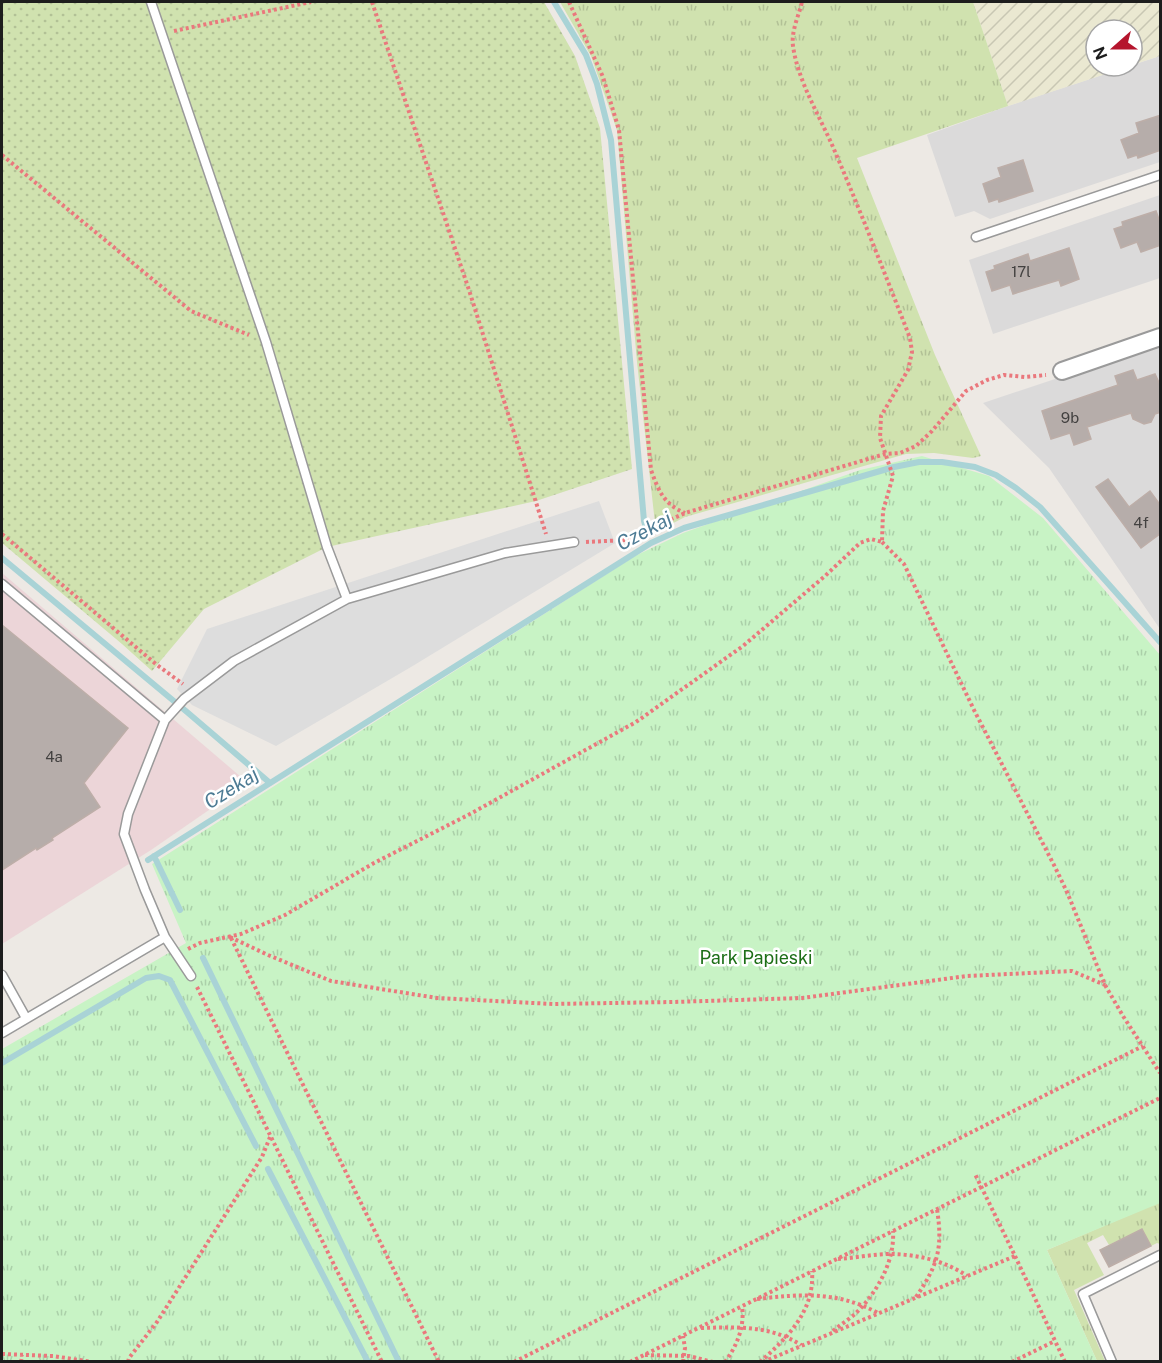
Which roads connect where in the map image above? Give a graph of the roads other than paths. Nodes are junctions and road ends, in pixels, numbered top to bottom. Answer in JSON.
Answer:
{"nodes":[{"id":1,"x":151,"y":2,"type":"edge"},
{"id":2,"x":1161,"y":175,"type":"edge"},
{"id":3,"x":976,"y":237,"type":"dead end"},
{"id":4,"x":1161,"y":337,"type":"edge"},
{"id":5,"x":1062,"y":371,"type":"road end"},
{"id":6,"x":574,"y":542,"type":"road end"},
{"id":7,"x":2,"y":584,"type":"edge"},
{"id":8,"x":346,"y":598,"type":"junction"},
{"id":9,"x":169,"y":717,"type":"junction"},
{"id":10,"x":165,"y":937,"type":"junction"},
{"id":11,"x":2,"y":975,"type":"edge"},
{"id":12,"x":191,"y":976,"type":"road end"},
{"id":13,"x":26,"y":1018,"type":"junction"},
{"id":14,"x":2,"y":1033,"type":"edge"},
{"id":15,"x":1161,"y":1256,"type":"edge"},
{"id":16,"x":1112,"y":1362,"type":"edge"}],
"edges":[{"from":1,"to":8,"type":"lane"},
{"from":2,"to":3,"type":"lane"},
{"from":4,"to":5,"type":"street"},
{"from":6,"to":8,"type":"lane"},
{"from":7,"to":9,"type":"lane"},
{"from":8,"to":9,"type":"lane"},
{"from":9,"to":10,"type":"lane"},
{"from":10,"to":12,"type":"lane"},
{"from":10,"to":13,"type":"lane"},
{"from":11,"to":13,"type":"lane"},
{"from":13,"to":14,"type":"lane"},
{"from":15,"to":16,"type":"lane"}]}
